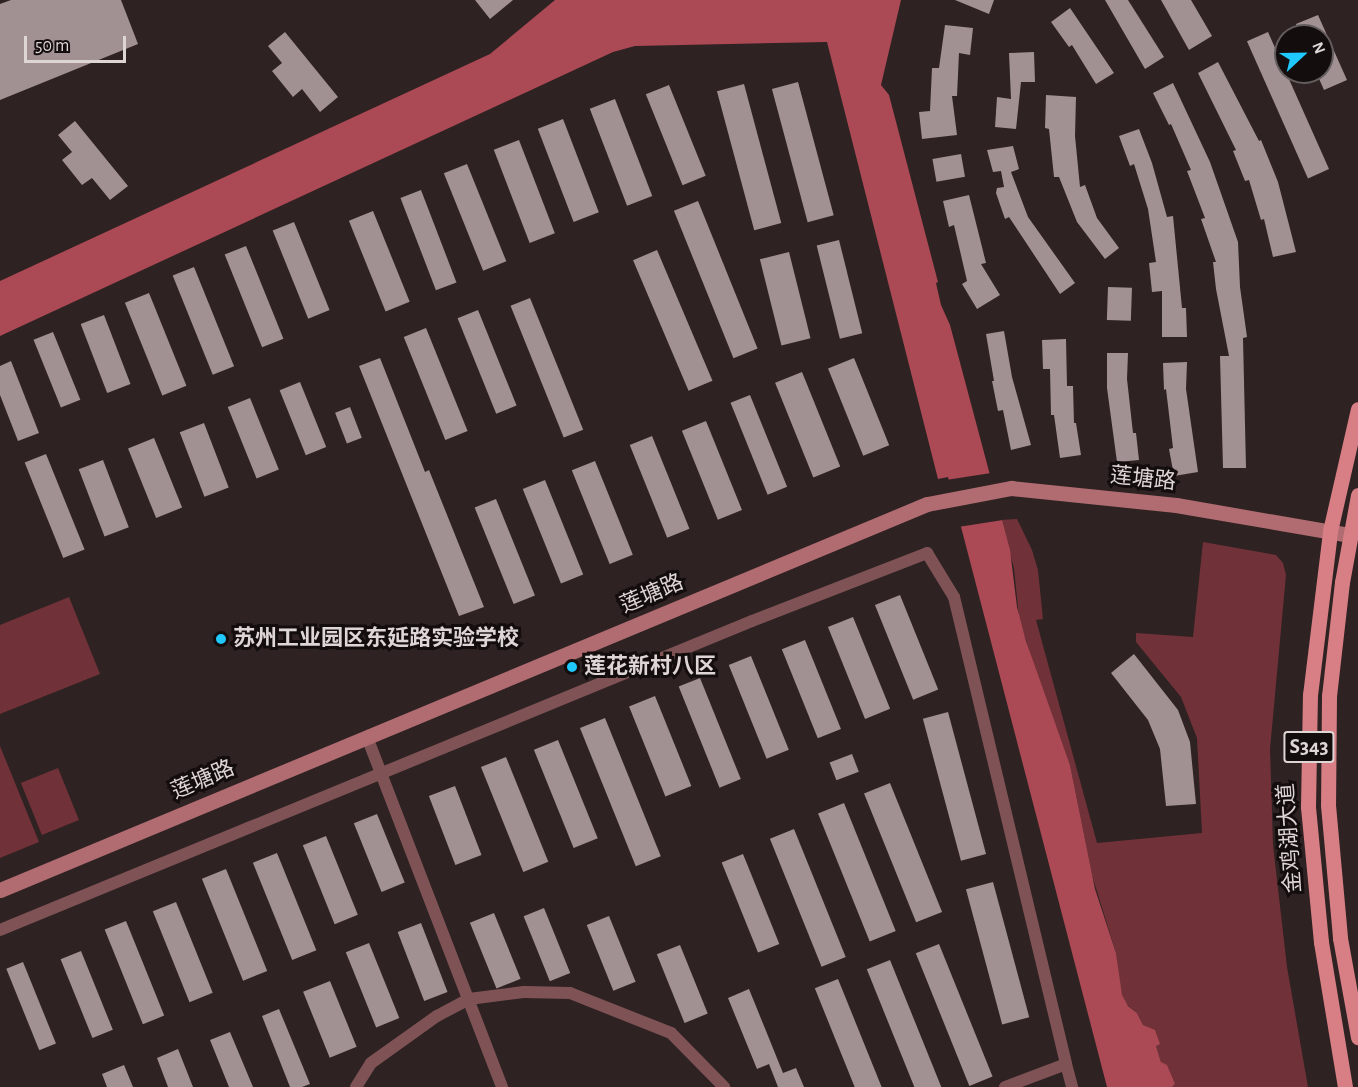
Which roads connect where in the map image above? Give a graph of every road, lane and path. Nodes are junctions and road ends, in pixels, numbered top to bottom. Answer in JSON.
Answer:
{"nodes":[{"id":1,"x":1358,"y":409,"type":"edge"},
{"id":2,"x":1358,"y":495,"type":"edge"},
{"id":3,"x":1330,"y":531,"type":"junction"},
{"id":4,"x":1350,"y":535,"type":"junction"},
{"id":5,"x":367,"y":738,"type":"junction"},
{"id":6,"x":381,"y":773,"type":"junction"},
{"id":7,"x":0,"y":890,"type":"edge"},
{"id":8,"x":0,"y":930,"type":"edge"},
{"id":9,"x":469,"y":999,"type":"junction"},
{"id":10,"x":1358,"y":1037,"type":"edge"},
{"id":11,"x":1066,"y":1065,"type":"junction"},
{"id":12,"x":356,"y":1087,"type":"edge"},
{"id":13,"x":502,"y":1087,"type":"edge"},
{"id":14,"x":724,"y":1087,"type":"edge"},
{"id":15,"x":1005,"y":1087,"type":"edge"},
{"id":16,"x":1072,"y":1087,"type":"edge"},
{"id":17,"x":1345,"y":1087,"type":"edge"}],
"edges":[{"from":1,"to":3,"type":"main road","name":"金鸡湖大道","number":"S343"},
{"from":2,"to":4,"type":"main road","name":"金鸡湖大道","number":"S343"},
{"from":3,"to":4,"type":"street","name":"莲塘路"},
{"from":3,"to":5,"type":"street","name":"莲塘路"},
{"from":3,"to":17,"type":"main road","name":"金鸡湖大道","number":"S343"},
{"from":4,"to":10,"type":"main road","name":"金鸡湖大道","number":"S343"},
{"from":5,"to":6,"type":"street"},
{"from":5,"to":7,"type":"street","name":"莲塘路"},
{"from":6,"to":8,"type":"street"},
{"from":6,"to":9,"type":"street"},
{"from":6,"to":11,"type":"street"},
{"from":9,"to":12,"type":"street"},
{"from":9,"to":13,"type":"street"},
{"from":9,"to":14,"type":"street"},
{"from":11,"to":15,"type":"street"},
{"from":11,"to":16,"type":"street"}]}
